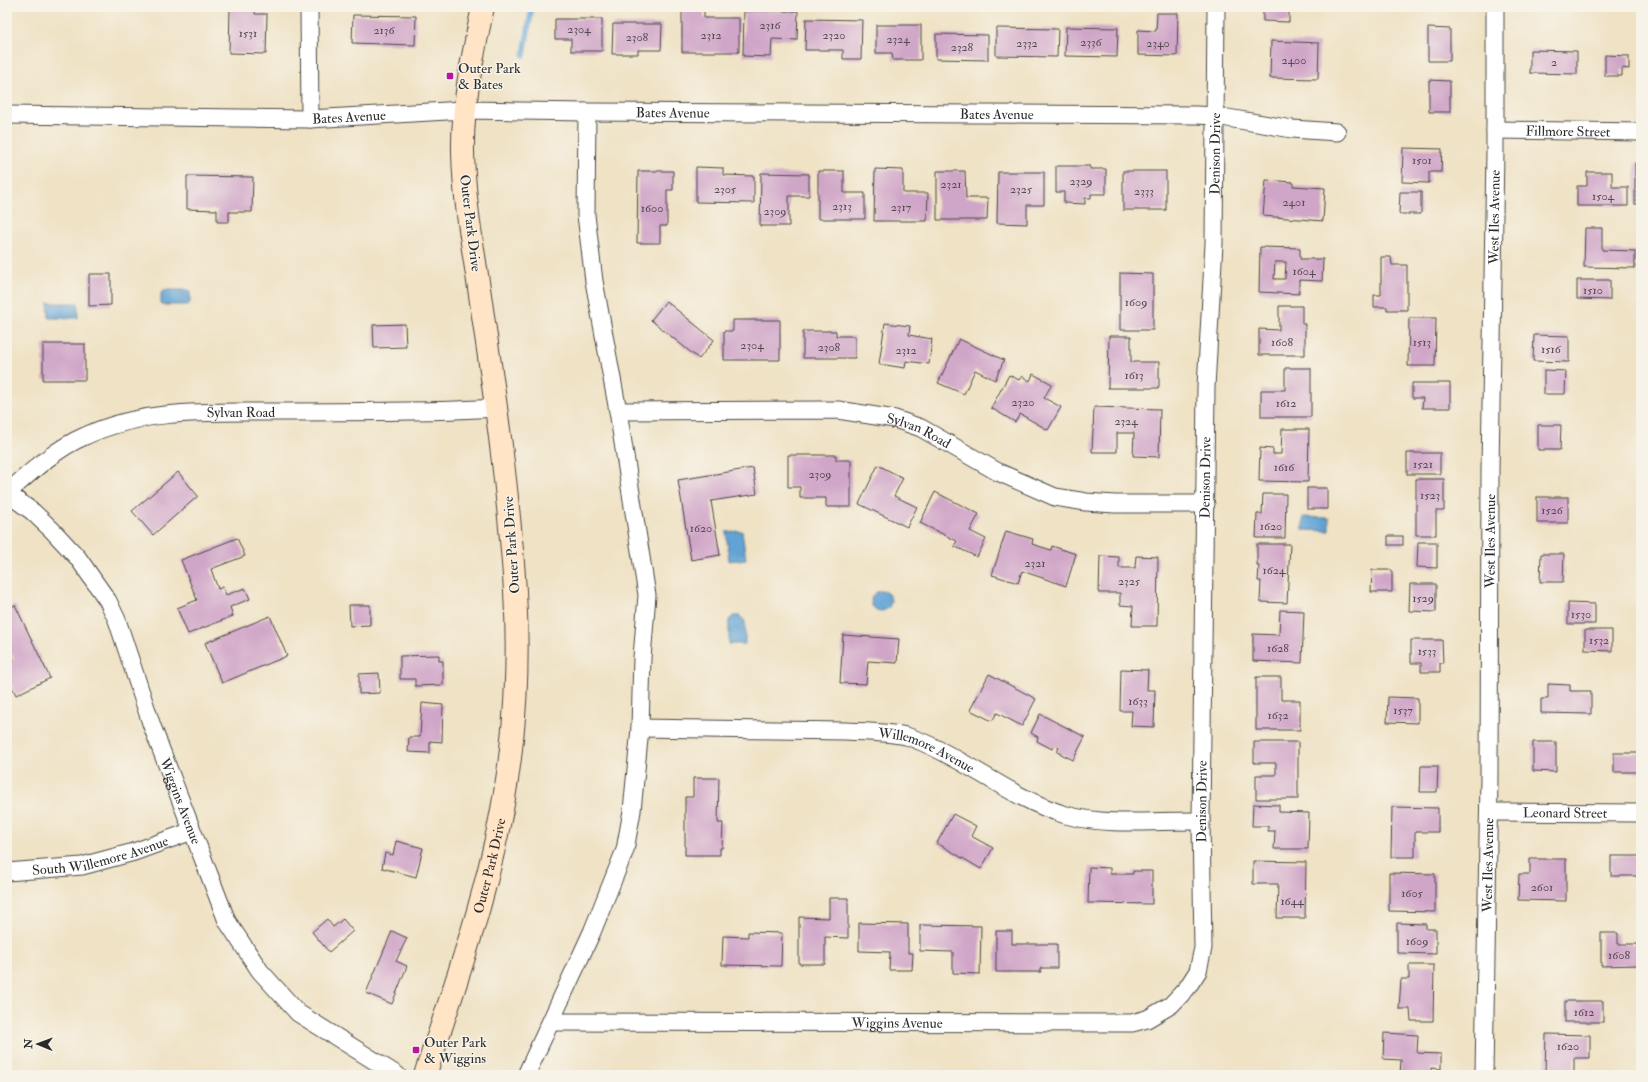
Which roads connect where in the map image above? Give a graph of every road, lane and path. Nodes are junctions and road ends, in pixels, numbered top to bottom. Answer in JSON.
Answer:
{"nodes":[{"id":1,"x":310,"y":7,"type":"edge"},
{"id":2,"x":483,"y":7,"type":"edge"},
{"id":3,"x":1216,"y":7,"type":"edge"},
{"id":4,"x":1495,"y":7,"type":"edge"},
{"id":5,"x":464,"y":110,"type":"junction"},
{"id":6,"x":587,"y":112,"type":"junction"},
{"id":7,"x":7,"y":115,"type":"edge"},
{"id":8,"x":1216,"y":116,"type":"junction"},
{"id":9,"x":310,"y":119,"type":"junction"},
{"id":10,"x":1495,"y":130,"type":"junction"},
{"id":11,"x":1337,"y":132,"type":"dead end"},
{"id":12,"x":1641,"y":132,"type":"edge"},
{"id":13,"x":497,"y":408,"type":"junction"},
{"id":14,"x":618,"y":411,"type":"junction"},
{"id":15,"x":7,"y":493,"type":"edge"},
{"id":16,"x":1206,"y":504,"type":"junction"},
{"id":17,"x":640,"y":728,"type":"junction"},
{"id":18,"x":1489,"y":812,"type":"junction"},
{"id":19,"x":1641,"y":813,"type":"edge"},
{"id":20,"x":1201,"y":821,"type":"junction"},
{"id":21,"x":192,"y":831,"type":"junction"},
{"id":22,"x":7,"y":872,"type":"edge"},
{"id":23,"x":1203,"y":948,"type":"joint"},
{"id":24,"x":551,"y":1022,"type":"junction"},
{"id":25,"x":397,"y":1075,"type":"edge"},
{"id":26,"x":426,"y":1075,"type":"edge"},
{"id":27,"x":526,"y":1075,"type":"edge"},
{"id":28,"x":1484,"y":1075,"type":"edge"}],
"edges":[{"from":1,"to":9,"type":"street"},
{"from":2,"to":5,"type":"street","name":"Outer Park Drive"},
{"from":3,"to":8,"type":"street","name":"Denison Drive"},
{"from":4,"to":10,"type":"street","name":"West Iles Avenue"},
{"from":5,"to":6,"type":"street","name":"Bates Avenue"},
{"from":5,"to":9,"type":"street","name":"Bates Avenue"},
{"from":5,"to":13,"type":"street","name":"Outer Park Drive"},
{"from":6,"to":8,"type":"street","name":"Bates Avenue"},
{"from":6,"to":14,"type":"street"},
{"from":7,"to":9,"type":"street","name":"Bates Avenue"},
{"from":8,"to":11,"type":"street","name":"Bates Avenue"},
{"from":8,"to":16,"type":"street","name":"Denison Drive"},
{"from":10,"to":12,"type":"street","name":"Fillmore Street"},
{"from":10,"to":18,"type":"street","name":"West Iles Avenue"},
{"from":13,"to":15,"type":"street","name":"Sylvan Road"},
{"from":13,"to":26,"type":"street","name":"Outer Park Drive"},
{"from":14,"to":16,"type":"street","name":"Sylvan Road"},
{"from":14,"to":17,"type":"street"},
{"from":15,"to":21,"type":"street","name":"Wiggins Avenue"},
{"from":16,"to":20,"type":"street","name":"Denison Drive"},
{"from":17,"to":20,"type":"street","name":"Willemore Avenue"},
{"from":17,"to":24,"type":"street"},
{"from":18,"to":19,"type":"street","name":"Leonard Street"},
{"from":18,"to":28,"type":"street","name":"West Iles Avenue"},
{"from":20,"to":23,"type":"street","name":"Denison Drive"},
{"from":21,"to":22,"type":"street","name":"South Willemore Avenue"},
{"from":21,"to":25,"type":"street","name":"Wiggins Avenue"},
{"from":23,"to":24,"type":"street","name":"Wiggins Avenue"},
{"from":24,"to":27,"type":"street"}]}
